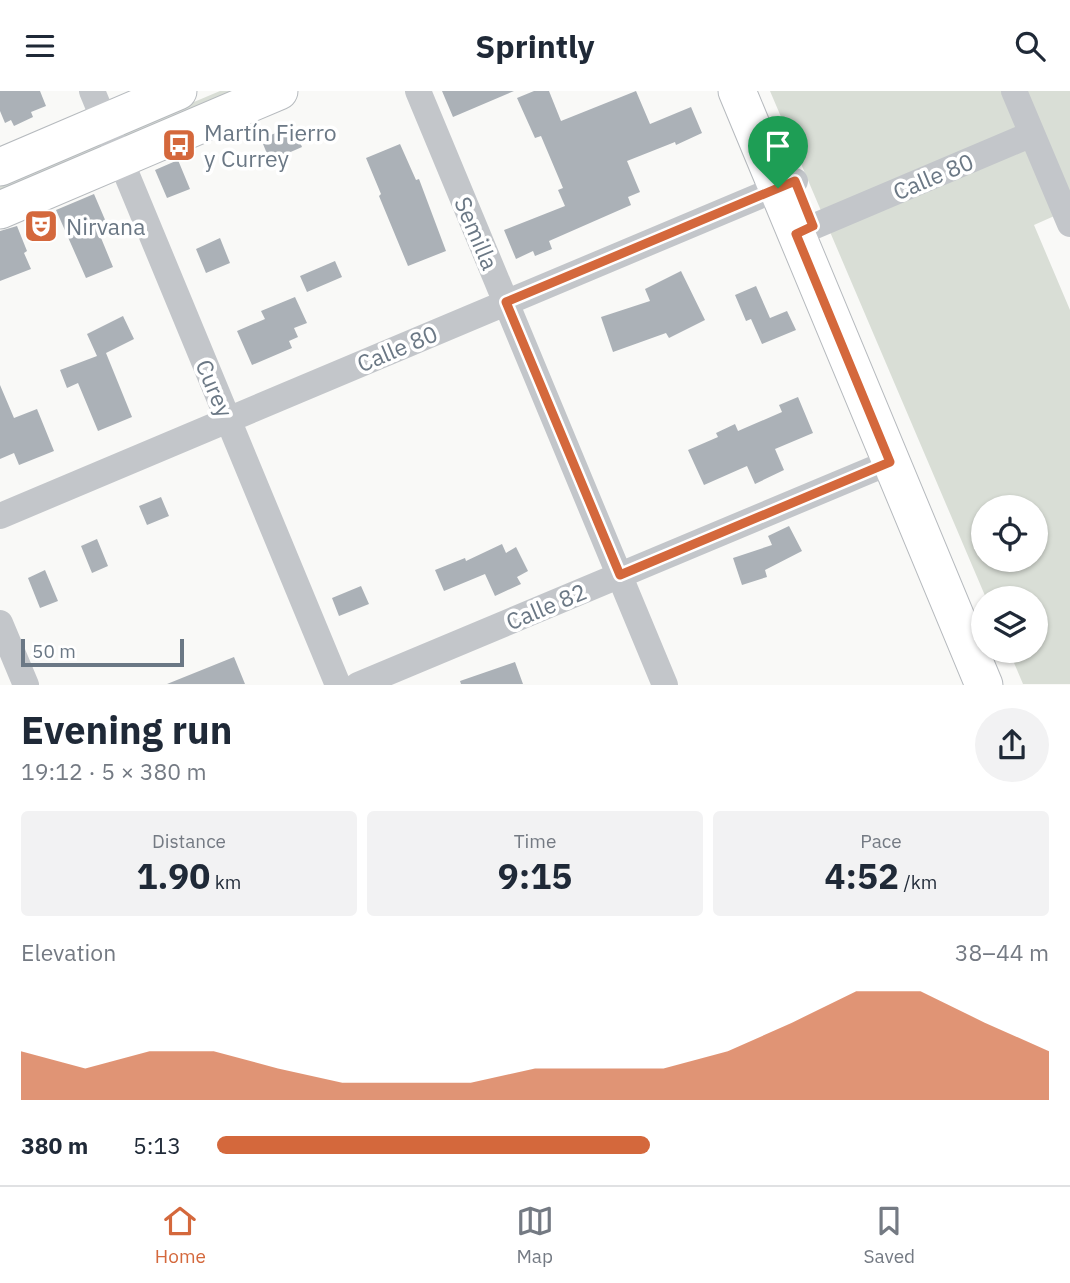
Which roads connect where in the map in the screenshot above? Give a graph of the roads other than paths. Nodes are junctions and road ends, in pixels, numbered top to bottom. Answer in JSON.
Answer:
{"nodes":[{"id":1,"x":178,"y":91,"type":"edge"},
{"id":2,"x":279,"y":91,"type":"edge"},
{"id":3,"x":418,"y":91,"type":"edge"},
{"id":4,"x":737,"y":91,"type":"edge"},
{"id":5,"x":759,"y":91,"type":"edge"},
{"id":6,"x":1014,"y":91,"type":"edge"},
{"id":7,"x":98,"y":107,"type":"edge"},
{"id":8,"x":1032,"y":134,"type":"junction"},
{"id":9,"x":120,"y":159,"type":"junction"},
{"id":10,"x":0,"y":167,"type":"edge"},
{"id":11,"x":786,"y":185,"type":"junction"},
{"id":12,"x":0,"y":210,"type":"edge"},
{"id":13,"x":1070,"y":224,"type":"edge"},
{"id":14,"x":805,"y":230,"type":"junction"},
{"id":15,"x":506,"y":302,"type":"junction"},
{"id":16,"x":229,"y":419,"type":"junction"},
{"id":17,"x":890,"y":462,"type":"junction"},
{"id":18,"x":0,"y":516,"type":"edge"},
{"id":19,"x":620,"y":575,"type":"junction"},
{"id":20,"x":971,"y":615,"type":"edge"},
{"id":21,"x":0,"y":623,"type":"edge"},
{"id":22,"x":991,"y":663,"type":"edge"},
{"id":23,"x":26,"y":684,"type":"edge"},
{"id":24,"x":338,"y":684,"type":"edge"},
{"id":25,"x":358,"y":684,"type":"edge"},
{"id":26,"x":665,"y":684,"type":"edge"},
{"id":27,"x":984,"y":684,"type":"edge"},
{"id":28,"x":999,"y":684,"type":"edge"}],
"edges":[{"from":1,"to":7,"type":"main road"},
{"from":2,"to":9,"type":"main road"},
{"from":3,"to":15,"type":"street","name":"Semilla"},
{"from":4,"to":11,"type":"main road"},
{"from":5,"to":11,"type":"main road"},
{"from":6,"to":8,"type":"street"},
{"from":7,"to":9,"type":"street","name":"Curey"},
{"from":7,"to":10,"type":"main road"},
{"from":8,"to":13,"type":"street"},
{"from":8,"to":14,"type":"street","name":"Calle 80"},
{"from":9,"to":12,"type":"main road"},
{"from":9,"to":16,"type":"street","name":"Curey"},
{"from":11,"to":14,"type":"main road"},
{"from":11,"to":15,"type":"street","name":"Calle 80"},
{"from":14,"to":17,"type":"main road"},
{"from":14,"to":20,"type":"main road"},
{"from":15,"to":16,"type":"street","name":"Calle 80"},
{"from":15,"to":19,"type":"street","name":"Semilla"},
{"from":16,"to":18,"type":"street","name":"Calle 80"},
{"from":16,"to":24,"type":"street","name":"Curey"},
{"from":17,"to":19,"type":"street","name":"Calle 82"},
{"from":17,"to":27,"type":"main road"},
{"from":19,"to":25,"type":"street","name":"Calle 82"},
{"from":19,"to":26,"type":"street","name":"Semilla"},
{"from":21,"to":23,"type":"street"},
{"from":22,"to":28,"type":"main road"}]}
